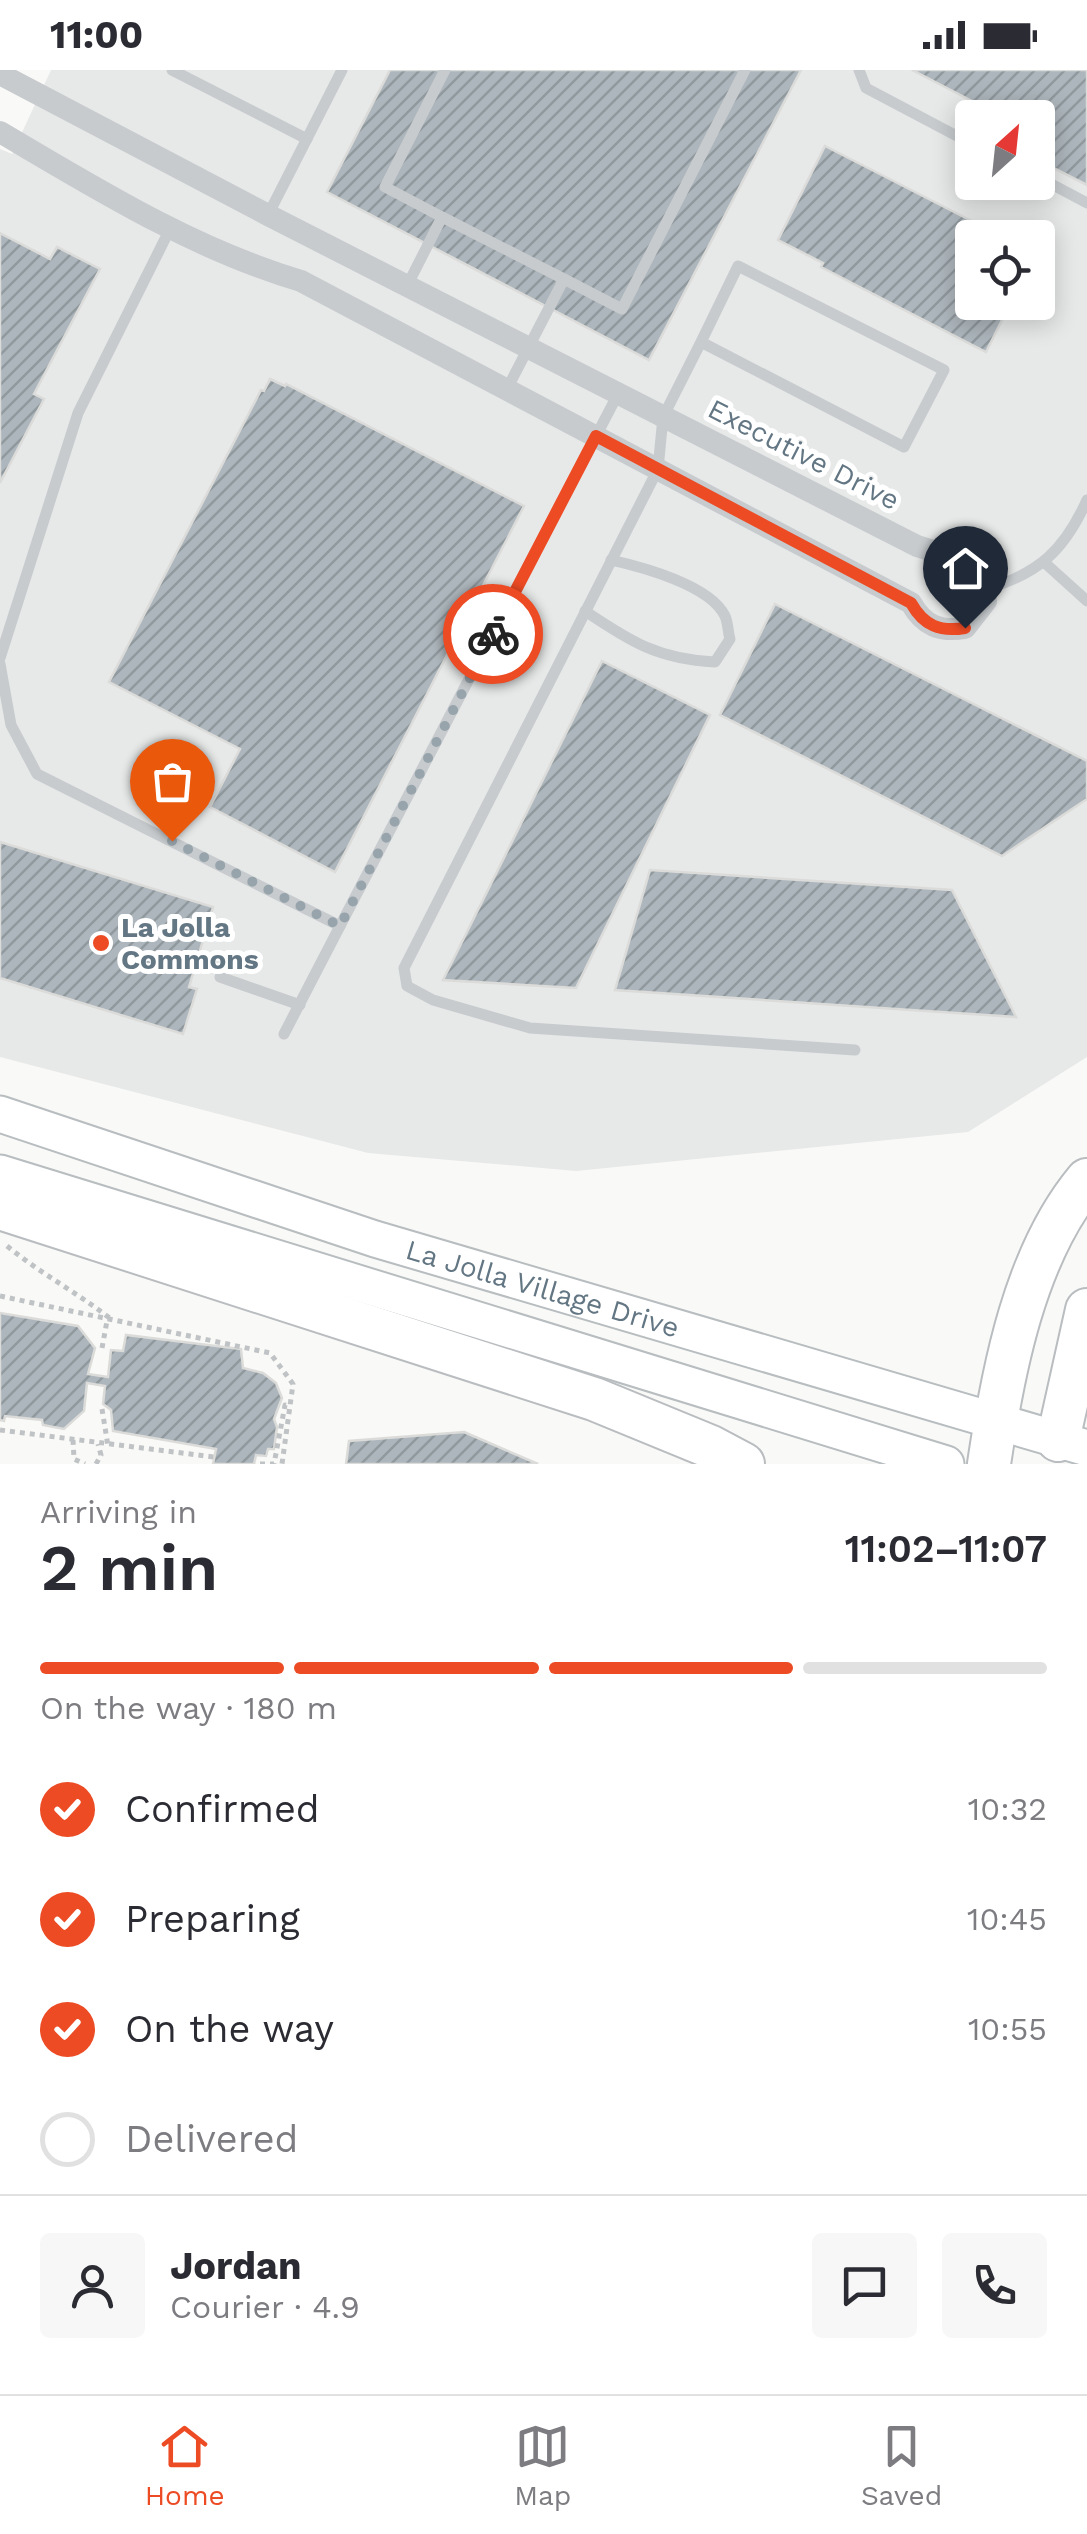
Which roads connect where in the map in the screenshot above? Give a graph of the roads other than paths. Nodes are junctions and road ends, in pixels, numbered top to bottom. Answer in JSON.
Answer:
{"nodes":[{"id":1,"x":172,"y":70,"type":"edge"},
{"id":2,"x":325,"y":70,"type":"edge"},
{"id":3,"x":445,"y":70,"type":"edge"},
{"id":4,"x":744,"y":70,"type":"edge"},
{"id":5,"x":860,"y":70,"type":"edge"},
{"id":6,"x":341,"y":73,"type":"edge"},
{"id":7,"x":0,"y":74,"type":"edge"},
{"id":8,"x":0,"y":132,"type":"edge"},
{"id":9,"x":955,"y":135,"type":"edge"},
{"id":10,"x":307,"y":139,"type":"junction"},
{"id":11,"x":1055,"y":186,"type":"edge"},
{"id":12,"x":1087,"y":202,"type":"edge"},
{"id":13,"x":268,"y":215,"type":"junction"},
{"id":14,"x":442,"y":217,"type":"junction"},
{"id":15,"x":170,"y":228,"type":"junction"},
{"id":16,"x":564,"y":279,"type":"junction"},
{"id":17,"x":406,"y":286,"type":"junction"},
{"id":18,"x":701,"y":342,"type":"junction"},
{"id":19,"x":528,"y":348,"type":"junction"},
{"id":20,"x":506,"y":389,"type":"junction"},
{"id":21,"x":618,"y":394,"type":"junction"},
{"id":22,"x":663,"y":416,"type":"junction"},
{"id":23,"x":596,"y":436,"type":"junction"},
{"id":24,"x":658,"y":468,"type":"junction"},
{"id":25,"x":1087,"y":500,"type":"edge"},
{"id":26,"x":611,"y":560,"type":"junction"},
{"id":27,"x":1046,"y":563,"type":"junction"},
{"id":28,"x":986,"y":590,"type":"junction"},
{"id":29,"x":1087,"y":601,"type":"edge"},
{"id":30,"x":586,"y":611,"type":"junction"},
{"id":31,"x":0,"y":661,"type":"edge"},
{"id":32,"x":340,"y":926,"type":"junction"},
{"id":33,"x":220,"y":977,"type":"dead end"},
{"id":34,"x":300,"y":1005,"type":"junction"},
{"id":35,"x":284,"y":1034,"type":"dead end"},
{"id":36,"x":856,"y":1050,"type":"dead end"},
{"id":37,"x":0,"y":1114,"type":"edge"},
{"id":38,"x":0,"y":1173,"type":"edge"},
{"id":39,"x":1087,"y":1180,"type":"edge"},
{"id":40,"x":0,"y":1208,"type":"edge"},
{"id":41,"x":1087,"y":1310,"type":"edge"},
{"id":42,"x":992,"y":1443,"type":"edge"},
{"id":43,"x":1072,"y":1444,"type":"edge"},
{"id":44,"x":743,"y":1464,"type":"edge"},
{"id":45,"x":946,"y":1464,"type":"edge"}],
"edges":[{"from":1,"to":10,"type":"lane"},
{"from":2,"to":6,"type":"lane"},
{"from":3,"to":14,"type":"lane"},
{"from":4,"to":16,"type":"lane"},
{"from":5,"to":9,"type":"lane"},
{"from":6,"to":10,"type":"lane"},
{"from":7,"to":13,"type":"street","name":"Executive Drive"},
{"from":8,"to":15,"type":"street"},
{"from":10,"to":13,"type":"lane"},
{"from":11,"to":12,"type":"lane"},
{"from":13,"to":17,"type":"street","name":"Executive Drive"},
{"from":14,"to":16,"type":"lane"},
{"from":14,"to":17,"type":"lane"},
{"from":15,"to":20,"type":"street"},
{"from":15,"to":31,"type":"lane"},
{"from":16,"to":19,"type":"lane"},
{"from":17,"to":19,"type":"street","name":"Executive Drive"},
{"from":18,"to":18,"type":"lane"},
{"from":18,"to":22,"type":"lane"},
{"from":19,"to":20,"type":"lane"},
{"from":19,"to":21,"type":"street","name":"Executive Drive"},
{"from":20,"to":23,"type":"street"},
{"from":21,"to":22,"type":"street","name":"Executive Drive"},
{"from":21,"to":23,"type":"lane"},
{"from":22,"to":24,"type":"lane"},
{"from":22,"to":28,"type":"street","name":"Executive Drive"},
{"from":23,"to":24,"type":"street"},
{"from":23,"to":32,"type":"lane"},
{"from":24,"to":26,"type":"lane"},
{"from":24,"to":28,"type":"street"},
{"from":25,"to":27,"type":"lane"},
{"from":26,"to":30,"type":"lane"},
{"from":26,"to":30,"type":"lane"},
{"from":27,"to":28,"type":"lane"},
{"from":27,"to":29,"type":"lane"},
{"from":30,"to":36,"type":"lane"},
{"from":31,"to":32,"type":"lane"},
{"from":32,"to":34,"type":"lane"},
{"from":33,"to":34,"type":"lane"},
{"from":34,"to":35,"type":"lane"},
{"from":37,"to":42,"type":"main road","name":"La Jolla Village Drive"},
{"from":38,"to":45,"type":"main road","name":"La Jolla Village Drive"},
{"from":39,"to":42,"type":"highway"},
{"from":40,"to":44,"type":"highway"},
{"from":41,"to":43,"type":"highway"},
{"from":42,"to":43,"type":"main road","name":"La Jolla Village Drive"}]}
